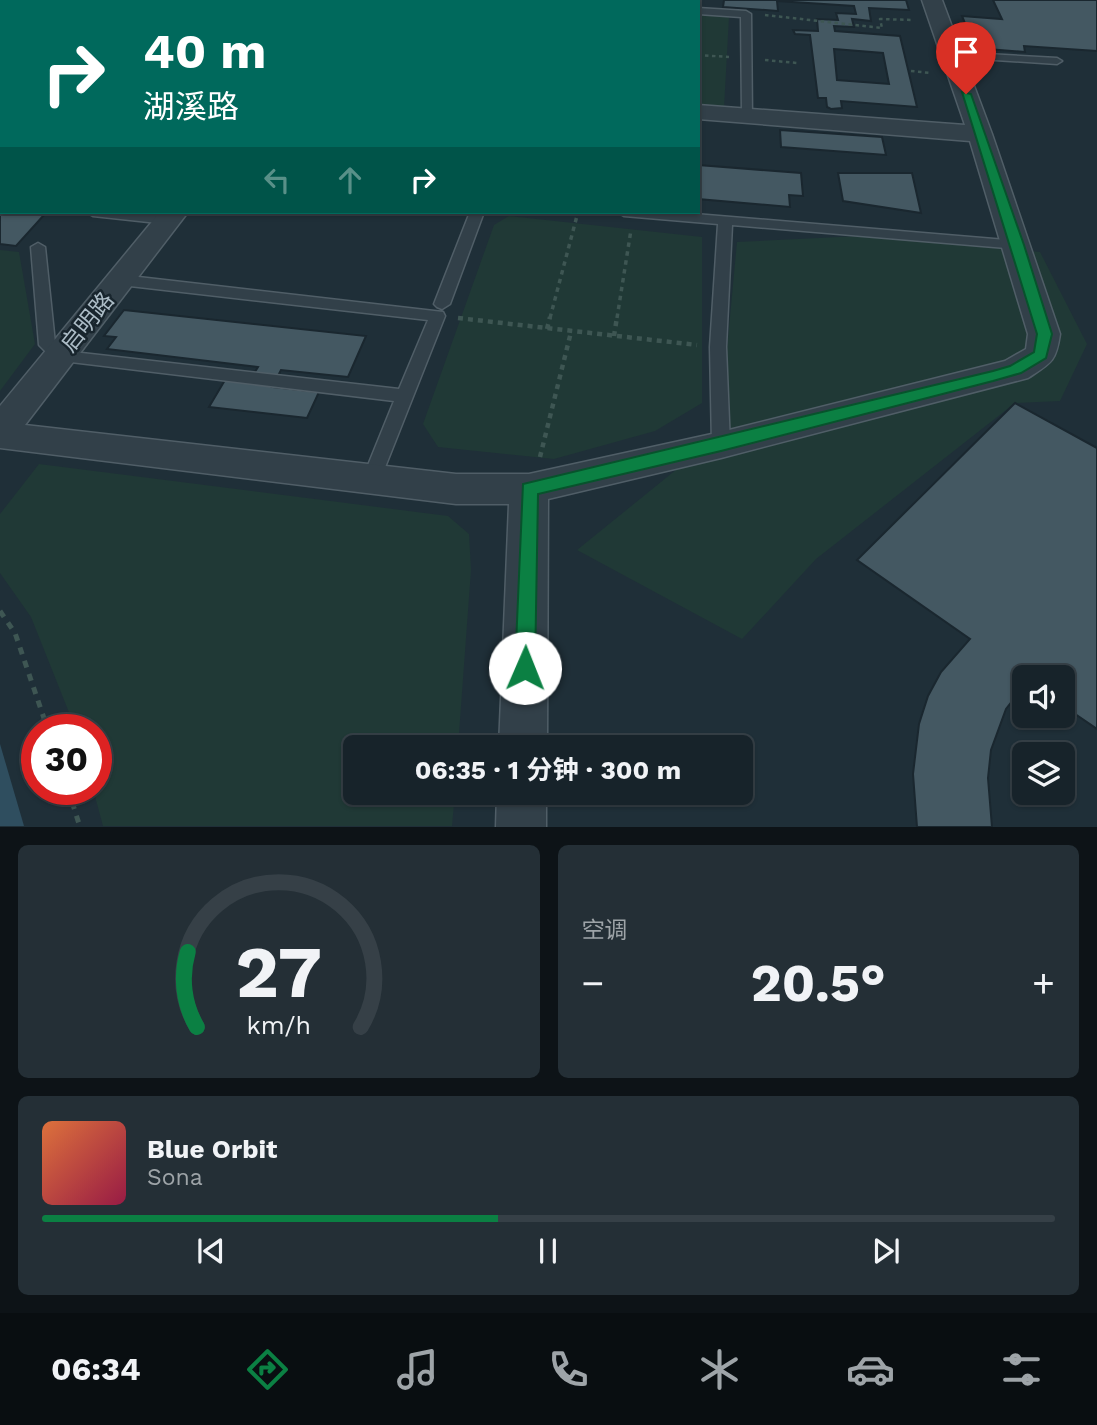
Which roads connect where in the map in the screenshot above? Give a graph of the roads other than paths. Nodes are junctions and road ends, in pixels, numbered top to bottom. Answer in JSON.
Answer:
{"nodes":[{"id":1,"x":921,"y":6,"type":"edge"},
{"id":2,"x":700,"y":11,"type":"edge"},
{"id":3,"x":1057,"y":61,"type":"dead end"},
{"id":4,"x":942,"y":64,"type":"junction"},
{"id":5,"x":700,"y":112,"type":"edge"},
{"id":6,"x":748,"y":116,"type":"junction"},
{"id":7,"x":980,"y":134,"type":"junction"},
{"id":8,"x":130,"y":214,"type":"edge"},
{"id":9,"x":476,"y":214,"type":"edge"},
{"id":10,"x":645,"y":214,"type":"edge"},
{"id":11,"x":170,"y":216,"type":"edge"},
{"id":12,"x":725,"y":221,"type":"junction"},
{"id":13,"x":1018,"y":245,"type":"junction"},
{"id":14,"x":38,"y":247,"type":"dead end"},
{"id":15,"x":121,"y":280,"type":"junction"},
{"id":16,"x":440,"y":310,"type":"junction"},
{"id":17,"x":60,"y":356,"type":"junction"},
{"id":18,"x":405,"y":396,"type":"junction"},
{"id":19,"x":0,"y":433,"type":"edge"},
{"id":20,"x":721,"y":445,"type":"junction"},
{"id":21,"x":371,"y":480,"type":"junction"},
{"id":22,"x":529,"y":489,"type":"junction"},
{"id":23,"x":523,"y":735,"type":"edge"},
{"id":24,"x":522,"y":805,"type":"edge"},
{"id":25,"x":521,"y":827,"type":"edge"}],
"edges":[{"from":1,"to":4,"type":"street"},
{"from":2,"to":6,"type":"lane"},
{"from":3,"to":4,"type":"lane"},
{"from":4,"to":7,"type":"street"},
{"from":5,"to":6,"type":"street"},
{"from":6,"to":7,"type":"street"},
{"from":7,"to":13,"type":"street"},
{"from":8,"to":11,"type":"lane"},
{"from":9,"to":16,"type":"lane"},
{"from":10,"to":12,"type":"lane"},
{"from":11,"to":15,"type":"street","name":"启明路"},
{"from":12,"to":13,"type":"lane"},
{"from":12,"to":20,"type":"lane"},
{"from":13,"to":20,"type":"street"},
{"from":14,"to":17,"type":"lane"},
{"from":15,"to":16,"type":"lane"},
{"from":15,"to":17,"type":"street","name":"启明路"},
{"from":16,"to":18,"type":"lane"},
{"from":17,"to":18,"type":"lane"},
{"from":17,"to":19,"type":"street","name":"启明路"},
{"from":18,"to":21,"type":"lane"},
{"from":19,"to":21,"type":"street"},
{"from":20,"to":22,"type":"street"},
{"from":21,"to":22,"type":"street"},
{"from":22,"to":23,"type":"street"},
{"from":24,"to":25,"type":"street"}]}
